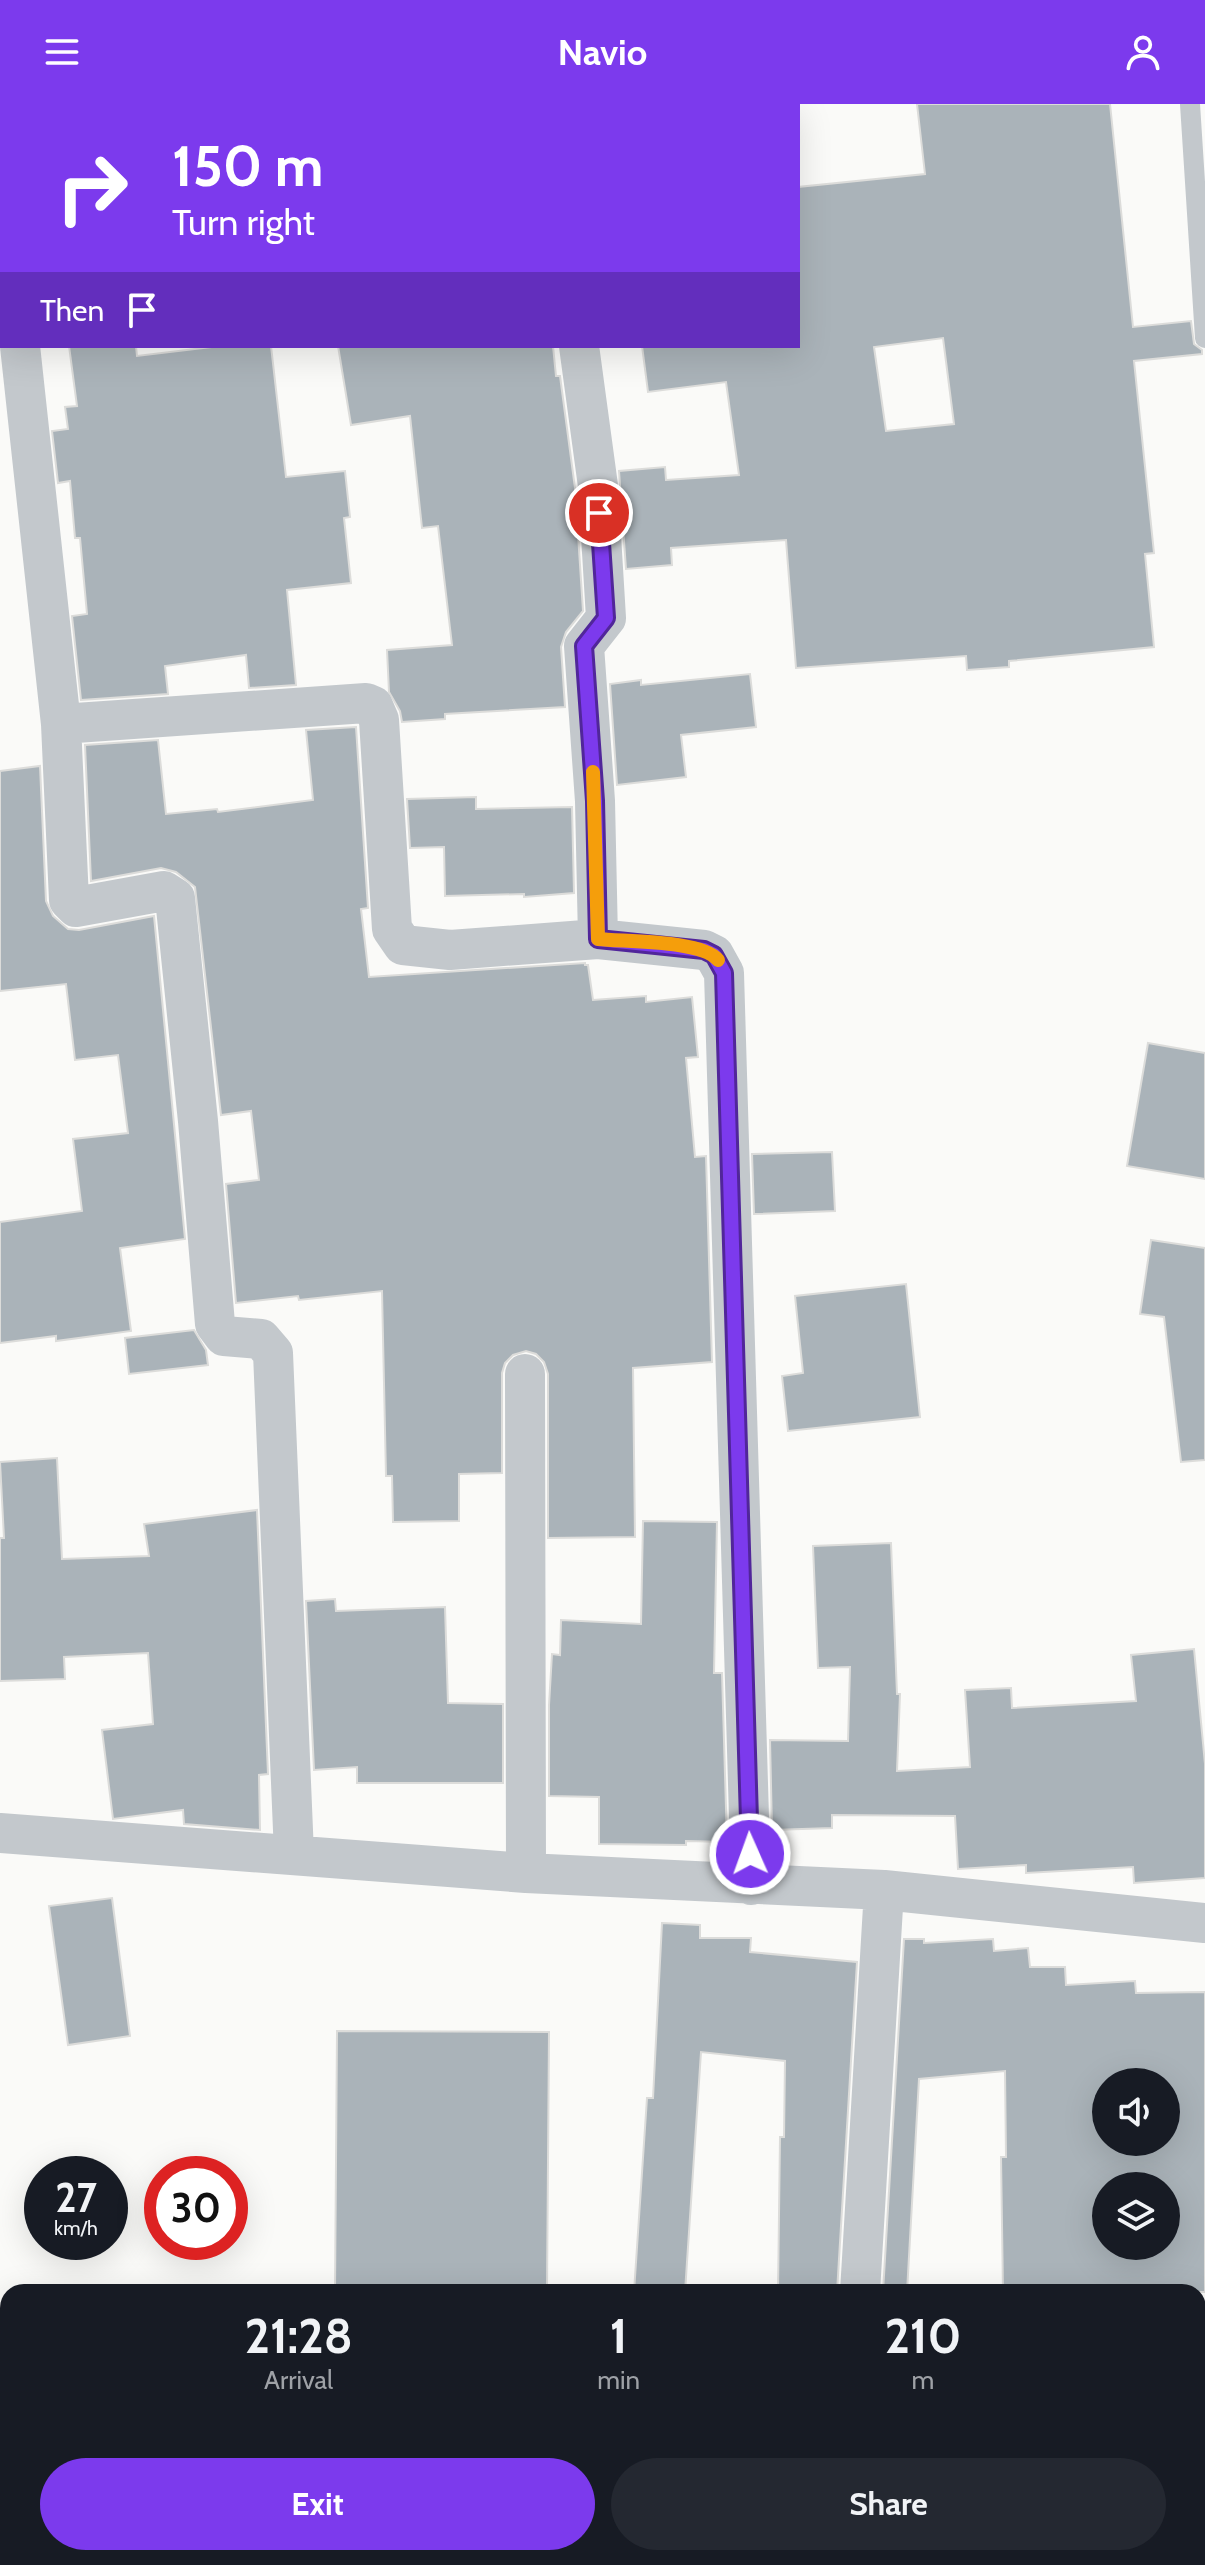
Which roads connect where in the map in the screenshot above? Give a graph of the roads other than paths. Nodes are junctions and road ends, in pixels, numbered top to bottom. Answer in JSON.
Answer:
{"nodes":[{"id":1,"x":1190,"y":104,"type":"edge"},
{"id":2,"x":1205,"y":338,"type":"edge"},
{"id":3,"x":20,"y":348,"type":"edge"},
{"id":4,"x":579,"y":348,"type":"edge"},
{"id":5,"x":61,"y":724,"type":"junction"},
{"id":6,"x":598,"y":939,"type":"junction"},
{"id":7,"x":525,"y":1374,"type":"dead end"},
{"id":8,"x":0,"y":1833,"type":"edge"},
{"id":9,"x":294,"y":1854,"type":"junction"},
{"id":10,"x":526,"y":1873,"type":"junction"},
{"id":11,"x":751,"y":1885,"type":"junction"},
{"id":12,"x":884,"y":1890,"type":"junction"},
{"id":13,"x":1205,"y":1923,"type":"edge"},
{"id":14,"x":860,"y":2284,"type":"edge"}],
"edges":[{"from":1,"to":2,"type":"lane"},
{"from":3,"to":5,"type":"street"},
{"from":4,"to":6,"type":"street"},
{"from":5,"to":6,"type":"street"},
{"from":5,"to":9,"type":"street"},
{"from":6,"to":11,"type":"street"},
{"from":7,"to":10,"type":"street"},
{"from":8,"to":9,"type":"street"},
{"from":9,"to":10,"type":"street"},
{"from":10,"to":11,"type":"street"},
{"from":11,"to":12,"type":"street"},
{"from":12,"to":13,"type":"street"},
{"from":12,"to":14,"type":"street"}]}
